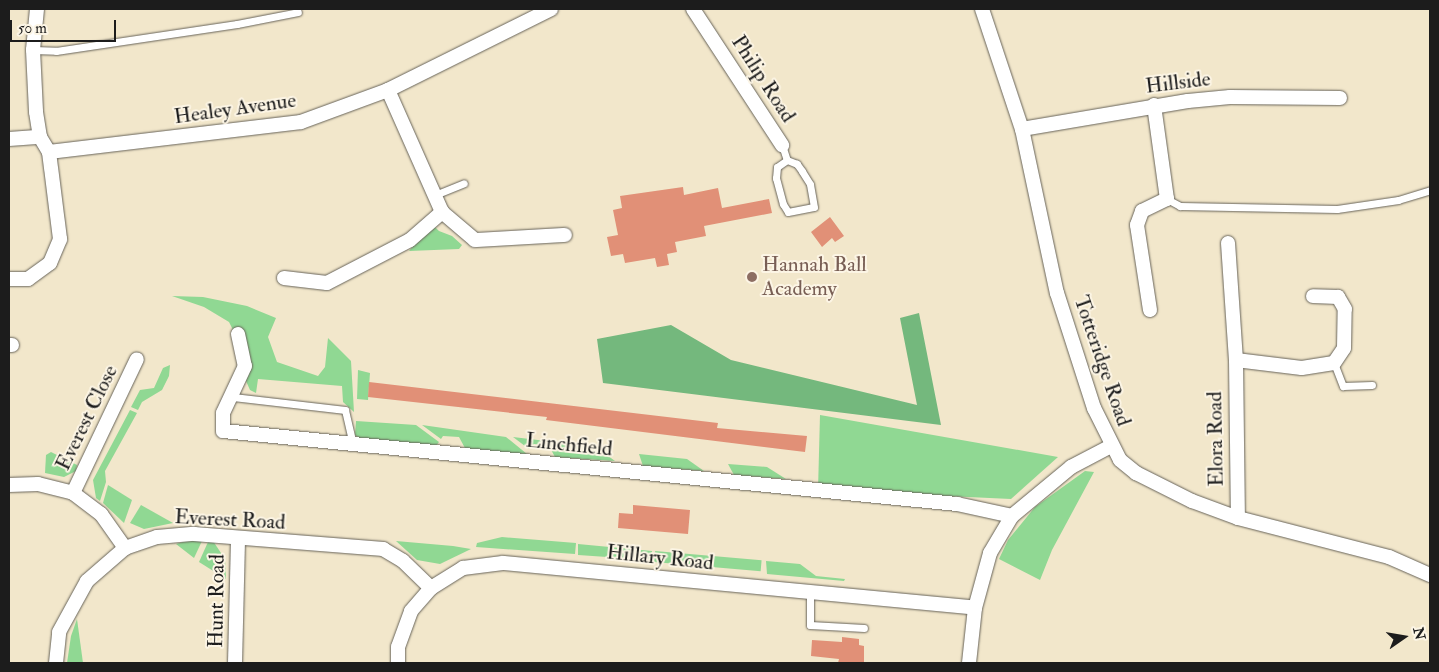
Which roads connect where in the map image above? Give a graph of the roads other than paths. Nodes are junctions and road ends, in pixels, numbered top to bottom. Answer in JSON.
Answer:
{"nodes":[{"id":1,"x":37,"y":9,"type":"edge"},
{"id":2,"x":551,"y":9,"type":"edge"},
{"id":3,"x":693,"y":9,"type":"edge"},
{"id":4,"x":982,"y":9,"type":"edge"},
{"id":5,"x":298,"y":12,"type":"dead end"},
{"id":6,"x":33,"y":50,"type":"junction"},
{"id":7,"x":388,"y":90,"type":"junction"},
{"id":8,"x":1340,"y":98,"type":"dead end"},
{"id":9,"x":1154,"y":105,"type":"junction"},
{"id":10,"x":1022,"y":129,"type":"junction"},
{"id":11,"x":40,"y":136,"type":"junction"},
{"id":12,"x":9,"y":139,"type":"edge"},
{"id":13,"x":782,"y":145,"type":"joint"},
{"id":14,"x":49,"y":152,"type":"junction"},
{"id":15,"x":787,"y":160,"type":"junction"},
{"id":16,"x":464,"y":183,"type":"dead end"},
{"id":17,"x":1430,"y":190,"type":"edge"},
{"id":18,"x":435,"y":195,"type":"junction"},
{"id":19,"x":1168,"y":199,"type":"junction"},
{"id":20,"x":442,"y":212,"type":"junction"},
{"id":21,"x":565,"y":235,"type":"dead end"},
{"id":22,"x":1228,"y":243,"type":"dead end"},
{"id":23,"x":284,"y":278,"type":"dead end"},
{"id":24,"x":9,"y":279,"type":"edge"},
{"id":25,"x":1313,"y":296,"type":"dead end"},
{"id":26,"x":1150,"y":310,"type":"dead end"},
{"id":27,"x":238,"y":334,"type":"dead end"},
{"id":28,"x":137,"y":359,"type":"dead end"},
{"id":29,"x":1236,"y":360,"type":"junction"},
{"id":30,"x":1334,"y":363,"type":"junction"},
{"id":31,"x":1372,"y":385,"type":"dead end"},
{"id":32,"x":233,"y":397,"type":"junction"},
{"id":33,"x":353,"y":444,"type":"junction"},
{"id":34,"x":1111,"y":446,"type":"junction"},
{"id":35,"x":9,"y":485,"type":"edge"},
{"id":36,"x":72,"y":493,"type":"junction"},
{"id":37,"x":1012,"y":516,"type":"junction"},
{"id":38,"x":1238,"y":518,"type":"junction"},
{"id":39,"x":238,"y":539,"type":"junction"},
{"id":40,"x":125,"y":548,"type":"junction"},
{"id":41,"x":1430,"y":575,"type":"edge"},
{"id":42,"x":431,"y":588,"type":"junction"},
{"id":43,"x":810,"y":592,"type":"junction"},
{"id":44,"x":975,"y":608,"type":"junction"},
{"id":45,"x":864,"y":628,"type":"dead end"},
{"id":46,"x":56,"y":663,"type":"edge"},
{"id":47,"x":235,"y":663,"type":"edge"},
{"id":48,"x":398,"y":663,"type":"edge"},
{"id":49,"x":969,"y":663,"type":"edge"}],
"edges":[{"from":1,"to":6,"type":"street"},
{"from":2,"to":7,"type":"street","name":"Healey Avenue"},
{"from":3,"to":13,"type":"street","name":"Philip Road"},
{"from":4,"to":10,"type":"street","name":"Totteridge Road"},
{"from":5,"to":6,"type":"lane"},
{"from":6,"to":11,"type":"street"},
{"from":7,"to":14,"type":"street","name":"Healey Avenue"},
{"from":7,"to":18,"type":"street"},
{"from":8,"to":9,"type":"street","name":"Hillside"},
{"from":9,"to":10,"type":"street","name":"Hillside"},
{"from":9,"to":19,"type":"street"},
{"from":10,"to":34,"type":"street","name":"Totteridge Road"},
{"from":11,"to":12,"type":"street"},
{"from":11,"to":14,"type":"street"},
{"from":13,"to":15,"type":"lane"},
{"from":14,"to":24,"type":"street"},
{"from":15,"to":15,"type":"lane"},
{"from":16,"to":18,"type":"lane"},
{"from":17,"to":19,"type":"lane"},
{"from":18,"to":20,"type":"street"},
{"from":19,"to":26,"type":"street"},
{"from":20,"to":21,"type":"street"},
{"from":20,"to":23,"type":"street"},
{"from":22,"to":29,"type":"street","name":"Elora Road"},
{"from":25,"to":30,"type":"street"},
{"from":27,"to":32,"type":"street","name":"Linchfield"},
{"from":28,"to":36,"type":"street","name":"Everest Close"},
{"from":29,"to":30,"type":"street"},
{"from":29,"to":38,"type":"street","name":"Elora Road"},
{"from":30,"to":31,"type":"lane"},
{"from":32,"to":33,"type":"lane"},
{"from":32,"to":33,"type":"street","name":"Linchfield"},
{"from":33,"to":37,"type":"street","name":"Linchfield"},
{"from":34,"to":37,"type":"street"},
{"from":34,"to":38,"type":"street","name":"Totteridge Road"},
{"from":35,"to":36,"type":"street"},
{"from":36,"to":40,"type":"street"},
{"from":37,"to":44,"type":"street"},
{"from":38,"to":41,"type":"street","name":"Totteridge Road"},
{"from":39,"to":40,"type":"street","name":"Everest Road"},
{"from":39,"to":42,"type":"street","name":"Everest Road"},
{"from":39,"to":47,"type":"street","name":"Hunt Road"},
{"from":40,"to":46,"type":"street","name":"Everest Road"},
{"from":42,"to":43,"type":"street","name":"Hillary Road"},
{"from":42,"to":48,"type":"street","name":"Hillary Road"},
{"from":43,"to":44,"type":"street","name":"Hillary Road"},
{"from":43,"to":45,"type":"lane"},
{"from":44,"to":49,"type":"street"}]}
